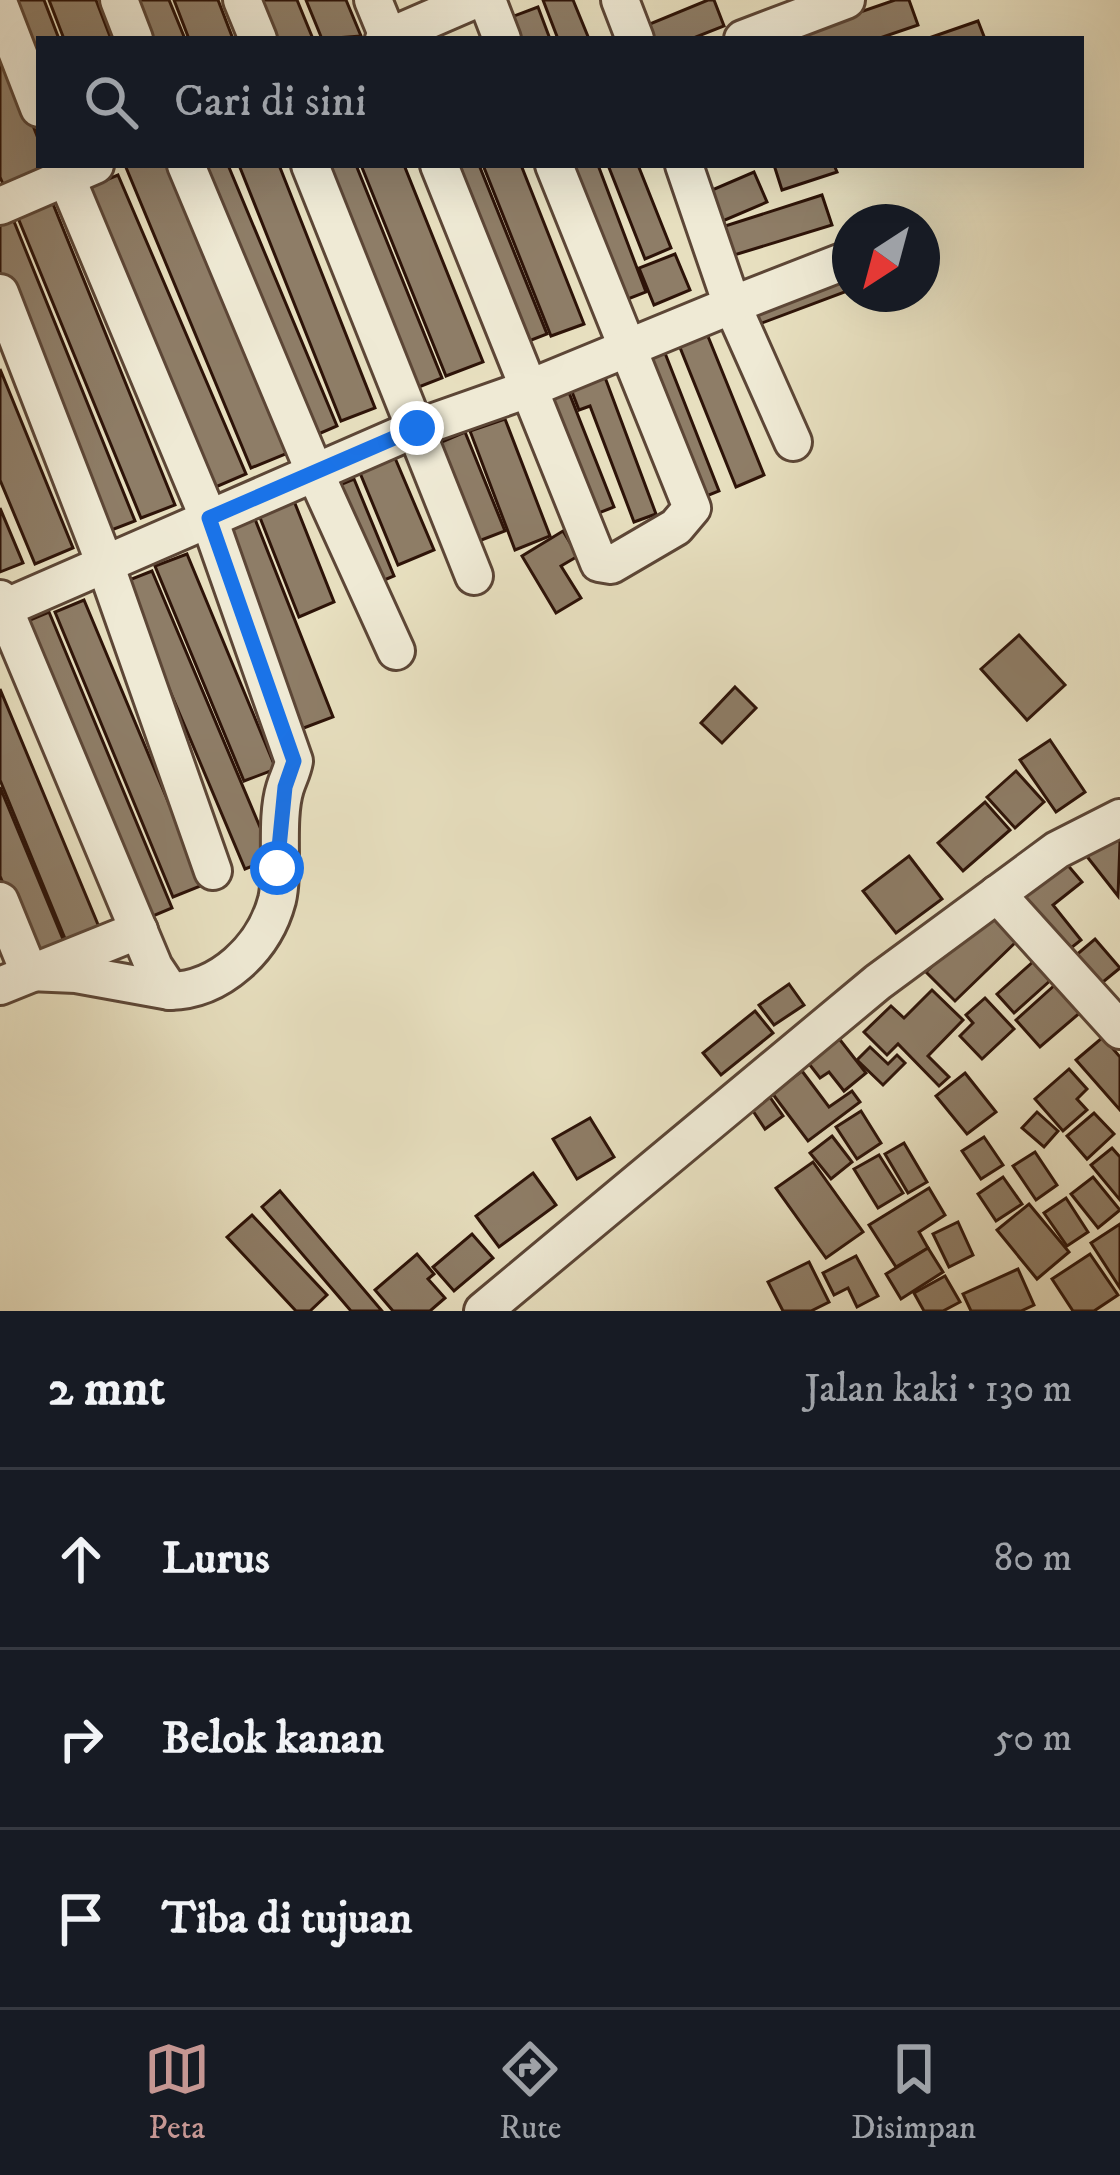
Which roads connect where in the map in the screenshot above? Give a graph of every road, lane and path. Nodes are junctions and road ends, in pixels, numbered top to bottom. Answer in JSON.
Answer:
{"nodes":[{"id":1,"x":119,"y":0,"type":"edge"},
{"id":2,"x":242,"y":0,"type":"edge"},
{"id":3,"x":373,"y":0,"type":"edge"},
{"id":4,"x":473,"y":0,"type":"edge"},
{"id":5,"x":487,"y":0,"type":"edge"},
{"id":6,"x":620,"y":0,"type":"edge"},
{"id":7,"x":846,"y":0,"type":"edge"},
{"id":8,"x":0,"y":7,"type":"edge"},
{"id":9,"x":133,"y":36,"type":"edge"},
{"id":10,"x":257,"y":36,"type":"edge"},
{"id":11,"x":386,"y":36,"type":"edge"},
{"id":12,"x":392,"y":36,"type":"edge"},
{"id":13,"x":501,"y":36,"type":"edge"},
{"id":14,"x":634,"y":36,"type":"edge"},
{"id":15,"x":751,"y":36,"type":"edge"},
{"id":16,"x":36,"y":100,"type":"edge"},
{"id":17,"x":187,"y":168,"type":"edge"},
{"id":18,"x":311,"y":168,"type":"edge"},
{"id":19,"x":440,"y":168,"type":"edge"},
{"id":20,"x":555,"y":168,"type":"edge"},
{"id":21,"x":74,"y":169,"type":"edge"},
{"id":22,"x":698,"y":169,"type":"edge"},
{"id":23,"x":0,"y":206,"type":"edge"},
{"id":24,"x":832,"y":266,"type":"edge"},
{"id":25,"x":0,"y":293,"type":"edge"},
{"id":26,"x":732,"y":304,"type":"junction"},
{"id":27,"x":628,"y":347,"type":"junction"},
{"id":28,"x":528,"y":389,"type":"junction"},
{"id":29,"x":417,"y":428,"type":"junction"},
{"id":30,"x":793,"y":442,"type":"dead end"},
{"id":31,"x":315,"y":473,"type":"junction"},
{"id":32,"x":209,"y":518,"type":"junction"},
{"id":33,"x":105,"y":564,"type":"junction"},
{"id":34,"x":474,"y":576,"type":"dead end"},
{"id":35,"x":1,"y":606,"type":"edge"},
{"id":36,"x":396,"y":651,"type":"dead end"},
{"id":37,"x":1120,"y":818,"type":"edge"},
{"id":38,"x":213,"y":871,"type":"dead end"},
{"id":39,"x":997,"y":894,"type":"junction"},
{"id":40,"x":0,"y":901,"type":"edge"},
{"id":41,"x":139,"y":930,"type":"junction"},
{"id":42,"x":14,"y":979,"type":"edge"},
{"id":43,"x":170,"y":991,"type":"junction"},
{"id":44,"x":1120,"y":1030,"type":"edge"},
{"id":45,"x":483,"y":1311,"type":"edge"}],
"edges":[{"from":1,"to":9,"type":"street"},
{"from":2,"to":10,"type":"street"},
{"from":3,"to":11,"type":"street"},
{"from":4,"to":12,"type":"street"},
{"from":5,"to":13,"type":"street"},
{"from":6,"to":14,"type":"street"},
{"from":7,"to":15,"type":"street"},
{"from":8,"to":16,"type":"street"},
{"from":17,"to":31,"type":"street"},
{"from":18,"to":29,"type":"street"},
{"from":19,"to":28,"type":"street"},
{"from":20,"to":27,"type":"street"},
{"from":21,"to":23,"type":"street"},
{"from":21,"to":32,"type":"street"},
{"from":22,"to":26,"type":"street"},
{"from":24,"to":26,"type":"street"},
{"from":25,"to":33,"type":"street"},
{"from":26,"to":27,"type":"street"},
{"from":26,"to":30,"type":"street"},
{"from":27,"to":28,"type":"street"},
{"from":27,"to":28,"type":"street"},
{"from":28,"to":29,"type":"street"},
{"from":29,"to":31,"type":"street"},
{"from":29,"to":34,"type":"street"},
{"from":31,"to":32,"type":"street"},
{"from":31,"to":36,"type":"street"},
{"from":32,"to":33,"type":"street"},
{"from":32,"to":43,"type":"street"},
{"from":33,"to":35,"type":"street"},
{"from":33,"to":38,"type":"street"},
{"from":35,"to":41,"type":"street"},
{"from":37,"to":39,"type":"street"},
{"from":39,"to":44,"type":"street"},
{"from":39,"to":45,"type":"street"},
{"from":40,"to":42,"type":"street"},
{"from":41,"to":42,"type":"street"},
{"from":41,"to":43,"type":"street"},
{"from":42,"to":43,"type":"street"}]}
